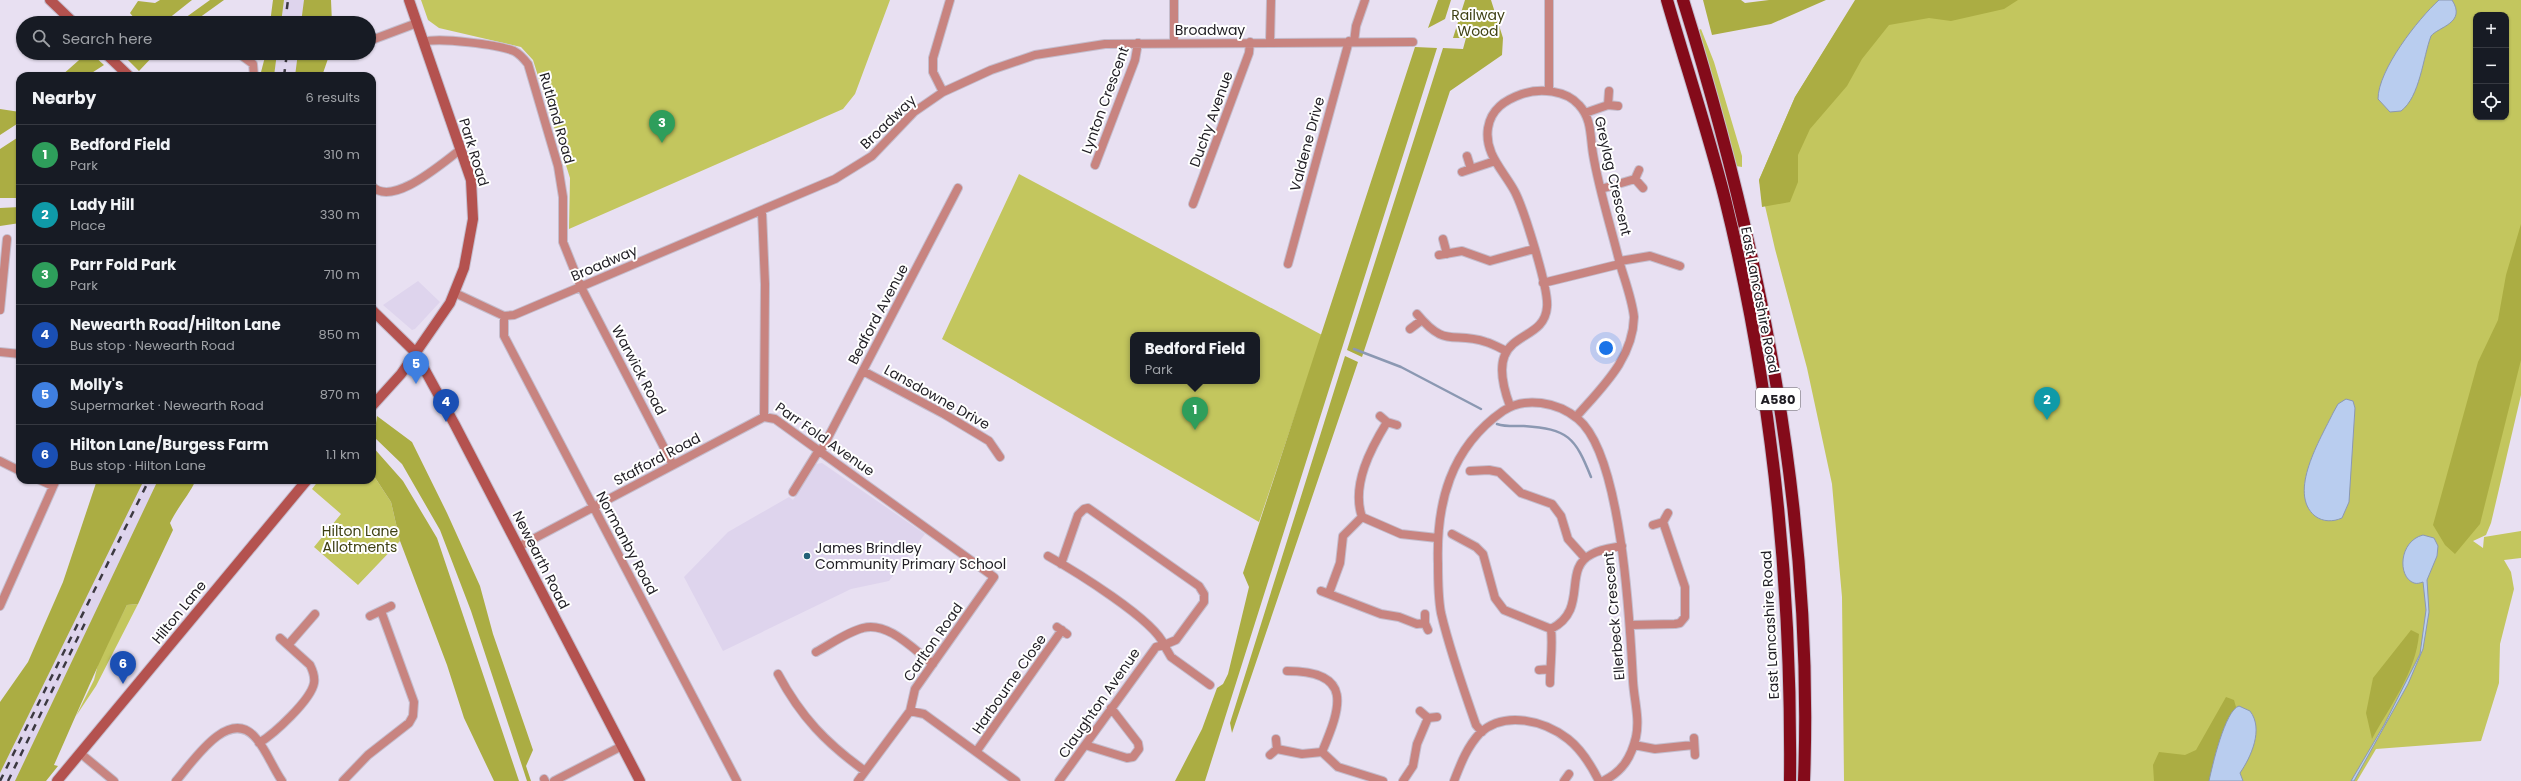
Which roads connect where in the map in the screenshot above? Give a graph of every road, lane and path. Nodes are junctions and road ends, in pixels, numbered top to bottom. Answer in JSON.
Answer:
{"nodes":[{"id":1,"x":50,"y":0,"type":"edge"},
{"id":2,"x":409,"y":0,"type":"edge"},
{"id":3,"x":950,"y":0,"type":"edge"},
{"id":4,"x":1174,"y":0,"type":"edge"},
{"id":5,"x":1271,"y":0,"type":"edge"},
{"id":6,"x":1366,"y":0,"type":"edge"},
{"id":7,"x":1549,"y":0,"type":"edge"},
{"id":8,"x":1667,"y":0,"type":"edge"},
{"id":9,"x":1683,"y":0,"type":"edge"},
{"id":10,"x":67,"y":16,"type":"edge"},
{"id":11,"x":417,"y":23,"type":"junction"},
{"id":12,"x":376,"y":38,"type":"edge"},
{"id":13,"x":424,"y":42,"type":"junction"},
{"id":14,"x":1174,"y":42,"type":"junction"},
{"id":15,"x":1250,"y":42,"type":"junction"},
{"id":16,"x":1270,"y":42,"type":"junction"},
{"id":17,"x":1352,"y":42,"type":"junction"},
{"id":18,"x":1413,"y":42,"type":"dead end"},
{"id":19,"x":1138,"y":43,"type":"junction"},
{"id":20,"x":112,"y":60,"type":"edge"},
{"id":21,"x":248,"y":60,"type":"edge"},
{"id":22,"x":125,"y":72,"type":"edge"},
{"id":23,"x":254,"y":72,"type":"edge"},
{"id":24,"x":1549,"y":91,"type":"junction"},
{"id":25,"x":1609,"y":91,"type":"dead end"},
{"id":26,"x":943,"y":92,"type":"junction"},
{"id":27,"x":1608,"y":105,"type":"junction"},
{"id":28,"x":1618,"y":106,"type":"dead end"},
{"id":29,"x":1584,"y":113,"type":"junction"},
{"id":30,"x":460,"y":150,"type":"junction"},
{"id":31,"x":1467,"y":156,"type":"dead end"},
{"id":32,"x":1495,"y":161,"type":"junction"},
{"id":33,"x":1095,"y":165,"type":"dead end"},
{"id":34,"x":1471,"y":169,"type":"junction"},
{"id":35,"x":1639,"y":170,"type":"dead end"},
{"id":36,"x":1462,"y":172,"type":"dead end"},
{"id":37,"x":1635,"y":179,"type":"junction"},
{"id":38,"x":376,"y":188,"type":"edge"},
{"id":39,"x":958,"y":188,"type":"dead end"},
{"id":40,"x":1643,"y":188,"type":"dead end"},
{"id":41,"x":1602,"y":189,"type":"junction"},
{"id":42,"x":1193,"y":204,"type":"dead end"},
{"id":43,"x":762,"y":212,"type":"junction"},
{"id":44,"x":1444,"y":239,"type":"dead end"},
{"id":45,"x":5,"y":244,"type":"edge"},
{"id":46,"x":1534,"y":249,"type":"junction"},
{"id":47,"x":1620,"y":262,"type":"junction"},
{"id":48,"x":1288,"y":264,"type":"dead end"},
{"id":49,"x":1680,"y":266,"type":"dead end"},
{"id":50,"x":1543,"y":283,"type":"junction"},
{"id":51,"x":581,"y":287,"type":"junction"},
{"id":52,"x":455,"y":293,"type":"junction"},
{"id":53,"x":0,"y":310,"type":"edge"},
{"id":54,"x":376,"y":314,"type":"edge"},
{"id":55,"x":504,"y":316,"type":"junction"},
{"id":56,"x":1410,"y":329,"type":"dead end"},
{"id":57,"x":1506,"y":351,"type":"junction"},
{"id":58,"x":0,"y":352,"type":"edge"},
{"id":59,"x":415,"y":352,"type":"junction"},
{"id":60,"x":16,"y":354,"type":"edge"},
{"id":61,"x":863,"y":371,"type":"junction"},
{"id":62,"x":376,"y":402,"type":"edge"},
{"id":63,"x":1510,"y":406,"type":"junction"},
{"id":64,"x":1380,"y":416,"type":"dead end"},
{"id":65,"x":764,"y":417,"type":"junction"},
{"id":66,"x":1576,"y":417,"type":"junction"},
{"id":67,"x":1387,"y":422,"type":"junction"},
{"id":68,"x":1397,"y":425,"type":"dead end"},
{"id":69,"x":820,"y":451,"type":"junction"},
{"id":70,"x":1000,"y":457,"type":"dead end"},
{"id":71,"x":0,"y":461,"type":"edge"},
{"id":72,"x":1476,"y":461,"type":"dead end"},
{"id":73,"x":673,"y":464,"type":"junction"},
{"id":74,"x":16,"y":469,"type":"edge"},
{"id":75,"x":54,"y":484,"type":"edge"},
{"id":76,"x":304,"y":484,"type":"edge"},
{"id":77,"x":794,"y":492,"type":"dead end"},
{"id":78,"x":594,"y":507,"type":"junction"},
{"id":79,"x":1668,"y":513,"type":"dead end"},
{"id":80,"x":1362,"y":517,"type":"junction"},
{"id":81,"x":1663,"y":522,"type":"junction"},
{"id":82,"x":1653,"y":525,"type":"dead end"},
{"id":83,"x":1452,"y":534,"type":"dead end"},
{"id":84,"x":1437,"y":538,"type":"junction"},
{"id":85,"x":518,"y":546,"type":"junction"},
{"id":86,"x":1622,"y":546,"type":"junction"},
{"id":87,"x":1048,"y":556,"type":"dead end"},
{"id":88,"x":1585,"y":558,"type":"junction"},
{"id":89,"x":1062,"y":564,"type":"junction"},
{"id":90,"x":994,"y":577,"type":"joint"},
{"id":91,"x":1321,"y":590,"type":"dead end"},
{"id":92,"x":1330,"y":593,"type":"junction"},
{"id":93,"x":0,"y":606,"type":"edge"},
{"id":94,"x":391,"y":606,"type":"dead end"},
{"id":95,"x":381,"y":611,"type":"junction"},
{"id":96,"x":315,"y":614,"type":"dead end"},
{"id":97,"x":1425,"y":614,"type":"dead end"},
{"id":98,"x":370,"y":616,"type":"dead end"},
{"id":99,"x":1630,"y":625,"type":"junction"},
{"id":100,"x":1551,"y":629,"type":"junction"},
{"id":101,"x":1062,"y":630,"type":"dead end"},
{"id":102,"x":280,"y":638,"type":"dead end"},
{"id":103,"x":288,"y":645,"type":"junction"},
{"id":104,"x":1164,"y":645,"type":"junction"},
{"id":105,"x":816,"y":652,"type":"dead end"},
{"id":106,"x":932,"y":664,"type":"junction"},
{"id":107,"x":1550,"y":669,"type":"junction"},
{"id":108,"x":1540,"y":670,"type":"dead end"},
{"id":109,"x":1287,"y":671,"type":"dead end"},
{"id":110,"x":778,"y":674,"type":"dead end"},
{"id":111,"x":1550,"y":683,"type":"dead end"},
{"id":112,"x":1210,"y":685,"type":"dead end"},
{"id":113,"x":1344,"y":689,"type":"dead end"},
{"id":114,"x":1336,"y":692,"type":"junction"},
{"id":115,"x":1111,"y":708,"type":"junction"},
{"id":116,"x":910,"y":711,"type":"junction"},
{"id":117,"x":1420,"y":712,"type":"dead end"},
{"id":118,"x":1437,"y":717,"type":"dead end"},
{"id":119,"x":1428,"y":718,"type":"junction"},
{"id":120,"x":1482,"y":732,"type":"junction"},
{"id":121,"x":1276,"y":739,"type":"dead end"},
{"id":122,"x":259,"y":743,"type":"junction"},
{"id":123,"x":1085,"y":745,"type":"junction"},
{"id":124,"x":1634,"y":745,"type":"junction"},
{"id":125,"x":622,"y":746,"type":"junction"},
{"id":126,"x":976,"y":752,"type":"junction"},
{"id":127,"x":1322,"y":752,"type":"junction"},
{"id":128,"x":80,"y":753,"type":"junction"},
{"id":129,"x":1695,"y":755,"type":"dead end"},
{"id":130,"x":865,"y":771,"type":"junction"},
{"id":131,"x":57,"y":781,"type":"edge"},
{"id":132,"x":114,"y":781,"type":"edge"},
{"id":133,"x":176,"y":781,"type":"edge"},
{"id":134,"x":282,"y":781,"type":"edge"},
{"id":135,"x":343,"y":781,"type":"edge"},
{"id":136,"x":554,"y":781,"type":"edge"},
{"id":137,"x":640,"y":781,"type":"edge"},
{"id":138,"x":737,"y":781,"type":"edge"},
{"id":139,"x":858,"y":781,"type":"edge"},
{"id":140,"x":1016,"y":781,"type":"edge"},
{"id":141,"x":1059,"y":781,"type":"edge"},
{"id":142,"x":1384,"y":781,"type":"edge"},
{"id":143,"x":1403,"y":781,"type":"edge"},
{"id":144,"x":1454,"y":781,"type":"edge"},
{"id":145,"x":1598,"y":781,"type":"edge"},
{"id":146,"x":1603,"y":781,"type":"edge"},
{"id":147,"x":1790,"y":781,"type":"edge"},
{"id":148,"x":1804,"y":781,"type":"edge"}],
"edges":[{"from":1,"to":10,"type":"street"},
{"from":2,"to":11,"type":"street","name":"Park Road"},
{"from":3,"to":26,"type":"street"},
{"from":4,"to":14,"type":"street"},
{"from":5,"to":16,"type":"street"},
{"from":6,"to":17,"type":"street","name":"Valdene Drive"},
{"from":7,"to":24,"type":"street"},
{"from":8,"to":147,"type":"highway","name":"East Lancashire Road","number":"A580"},
{"from":9,"to":148,"type":"highway","name":"East Lancashire Road","number":"A580"},
{"from":11,"to":12,"type":"street"},
{"from":11,"to":13,"type":"street","name":"Park Road"},
{"from":13,"to":30,"type":"street","name":"Park Road"},
{"from":13,"to":51,"type":"street","name":"Rutland Road"},
{"from":14,"to":15,"type":"street","name":"Broadway"},
{"from":14,"to":19,"type":"street","name":"Broadway"},
{"from":15,"to":16,"type":"street","name":"Broadway"},
{"from":15,"to":42,"type":"street","name":"Duchy Avenue"},
{"from":16,"to":17,"type":"street","name":"Broadway"},
{"from":17,"to":18,"type":"street","name":"Broadway"},
{"from":17,"to":48,"type":"street","name":"Valdene Drive"},
{"from":19,"to":26,"type":"street","name":"Broadway"},
{"from":19,"to":33,"type":"street","name":"Lynton Crescent"},
{"from":20,"to":22,"type":"street"},
{"from":21,"to":23,"type":"street"},
{"from":24,"to":29,"type":"street","name":"Greylag Crescent"},
{"from":24,"to":32,"type":"street","name":"Greylag Crescent"},
{"from":25,"to":27,"type":"street"},
{"from":26,"to":43,"type":"street","name":"Broadway"},
{"from":27,"to":28,"type":"street"},
{"from":27,"to":29,"type":"street"},
{"from":29,"to":41,"type":"street","name":"Greylag Crescent"},
{"from":30,"to":38,"type":"street"},
{"from":30,"to":52,"type":"street","name":"Park Road"},
{"from":31,"to":34,"type":"street"},
{"from":32,"to":34,"type":"street"},
{"from":32,"to":46,"type":"street","name":"Greylag Crescent"},
{"from":34,"to":36,"type":"street"},
{"from":35,"to":37,"type":"street"},
{"from":37,"to":40,"type":"street"},
{"from":37,"to":41,"type":"street"},
{"from":39,"to":61,"type":"street","name":"Bedford Avenue"},
{"from":41,"to":47,"type":"street","name":"Greylag Crescent"},
{"from":43,"to":51,"type":"street","name":"Broadway"},
{"from":43,"to":65,"type":"street","name":"Parr Fold Avenue"},
{"from":44,"to":46,"type":"street"},
{"from":45,"to":53,"type":"street"},
{"from":46,"to":50,"type":"street","name":"Greylag Crescent"},
{"from":47,"to":49,"type":"street"},
{"from":47,"to":50,"type":"street"},
{"from":47,"to":66,"type":"street","name":"Greylag Crescent"},
{"from":50,"to":57,"type":"street","name":"Greylag Crescent"},
{"from":51,"to":55,"type":"street","name":"Broadway"},
{"from":51,"to":73,"type":"street","name":"Warwick Road"},
{"from":52,"to":55,"type":"street"},
{"from":52,"to":59,"type":"street","name":"Park Road"},
{"from":54,"to":59,"type":"street","name":"Newearth Road"},
{"from":55,"to":78,"type":"street","name":"Normanby Road"},
{"from":56,"to":57,"type":"street"},
{"from":57,"to":63,"type":"street"},
{"from":58,"to":60,"type":"street"},
{"from":59,"to":62,"type":"street"},
{"from":59,"to":85,"type":"street","name":"Newearth Road"},
{"from":61,"to":69,"type":"street","name":"Bedford Avenue"},
{"from":61,"to":70,"type":"street","name":"Lansdowne Drive"},
{"from":63,"to":66,"type":"street","name":"Ellerbeck Crescent"},
{"from":63,"to":84,"type":"street"},
{"from":64,"to":67,"type":"street"},
{"from":65,"to":69,"type":"street","name":"Parr Fold Avenue"},
{"from":65,"to":73,"type":"street","name":"Stafford Road"},
{"from":66,"to":86,"type":"street","name":"Ellerbeck Crescent"},
{"from":67,"to":68,"type":"street"},
{"from":67,"to":80,"type":"street"},
{"from":69,"to":77,"type":"street","name":"Bedford Avenue"},
{"from":69,"to":90,"type":"street","name":"Parr Fold Avenue"},
{"from":71,"to":74,"type":"street"},
{"from":72,"to":88,"type":"street"},
{"from":73,"to":78,"type":"street","name":"Stafford Road"},
{"from":75,"to":93,"type":"street"},
{"from":76,"to":128,"type":"street","name":"Hilton Lane"},
{"from":78,"to":85,"type":"street","name":"Stafford Road"},
{"from":78,"to":138,"type":"street","name":"Normanby Road"},
{"from":79,"to":81,"type":"street"},
{"from":80,"to":84,"type":"street"},
{"from":80,"to":92,"type":"street"},
{"from":81,"to":82,"type":"street"},
{"from":81,"to":99,"type":"street"},
{"from":83,"to":100,"type":"street"},
{"from":84,"to":120,"type":"street"},
{"from":85,"to":125,"type":"street","name":"Newearth Road"},
{"from":86,"to":88,"type":"street"},
{"from":86,"to":99,"type":"street","name":"Ellerbeck Crescent"},
{"from":87,"to":89,"type":"street"},
{"from":88,"to":100,"type":"street"},
{"from":89,"to":104,"type":"street"},
{"from":89,"to":104,"type":"street","name":"Claughton Avenue"},
{"from":90,"to":106,"type":"street","name":"Carlton Road"},
{"from":91,"to":92,"type":"street"},
{"from":92,"to":97,"type":"street"},
{"from":94,"to":95,"type":"street"},
{"from":95,"to":98,"type":"street"},
{"from":95,"to":135,"type":"street"},
{"from":96,"to":103,"type":"street"},
{"from":99,"to":124,"type":"street","name":"Ellerbeck Crescent"},
{"from":100,"to":107,"type":"street"},
{"from":101,"to":126,"type":"street","name":"Harbourne Close"},
{"from":102,"to":103,"type":"street"},
{"from":103,"to":122,"type":"street"},
{"from":104,"to":112,"type":"street"},
{"from":104,"to":115,"type":"street","name":"Claughton Avenue"},
{"from":105,"to":106,"type":"street"},
{"from":106,"to":116,"type":"street","name":"Carlton Road"},
{"from":107,"to":108,"type":"street"},
{"from":107,"to":111,"type":"street"},
{"from":109,"to":114,"type":"street"},
{"from":110,"to":130,"type":"street"},
{"from":113,"to":114,"type":"street"},
{"from":114,"to":127,"type":"street"},
{"from":115,"to":123,"type":"street","name":"Claughton Avenue"},
{"from":115,"to":123,"type":"street"},
{"from":116,"to":126,"type":"street"},
{"from":116,"to":130,"type":"street","name":"Carlton Road"},
{"from":117,"to":119,"type":"street"},
{"from":118,"to":119,"type":"street"},
{"from":119,"to":143,"type":"street"},
{"from":120,"to":144,"type":"street"},
{"from":120,"to":145,"type":"street"},
{"from":121,"to":127,"type":"street"},
{"from":122,"to":133,"type":"street"},
{"from":122,"to":134,"type":"street"},
{"from":123,"to":141,"type":"street","name":"Claughton Avenue"},
{"from":124,"to":129,"type":"street"},
{"from":124,"to":146,"type":"street","name":"Ellerbeck Crescent"},
{"from":125,"to":136,"type":"street"},
{"from":125,"to":137,"type":"street","name":"Newearth Road"},
{"from":126,"to":140,"type":"street"},
{"from":127,"to":142,"type":"street"},
{"from":128,"to":131,"type":"street","name":"Hilton Lane"},
{"from":128,"to":132,"type":"street"},
{"from":130,"to":139,"type":"street","name":"Carlton Road"}]}
